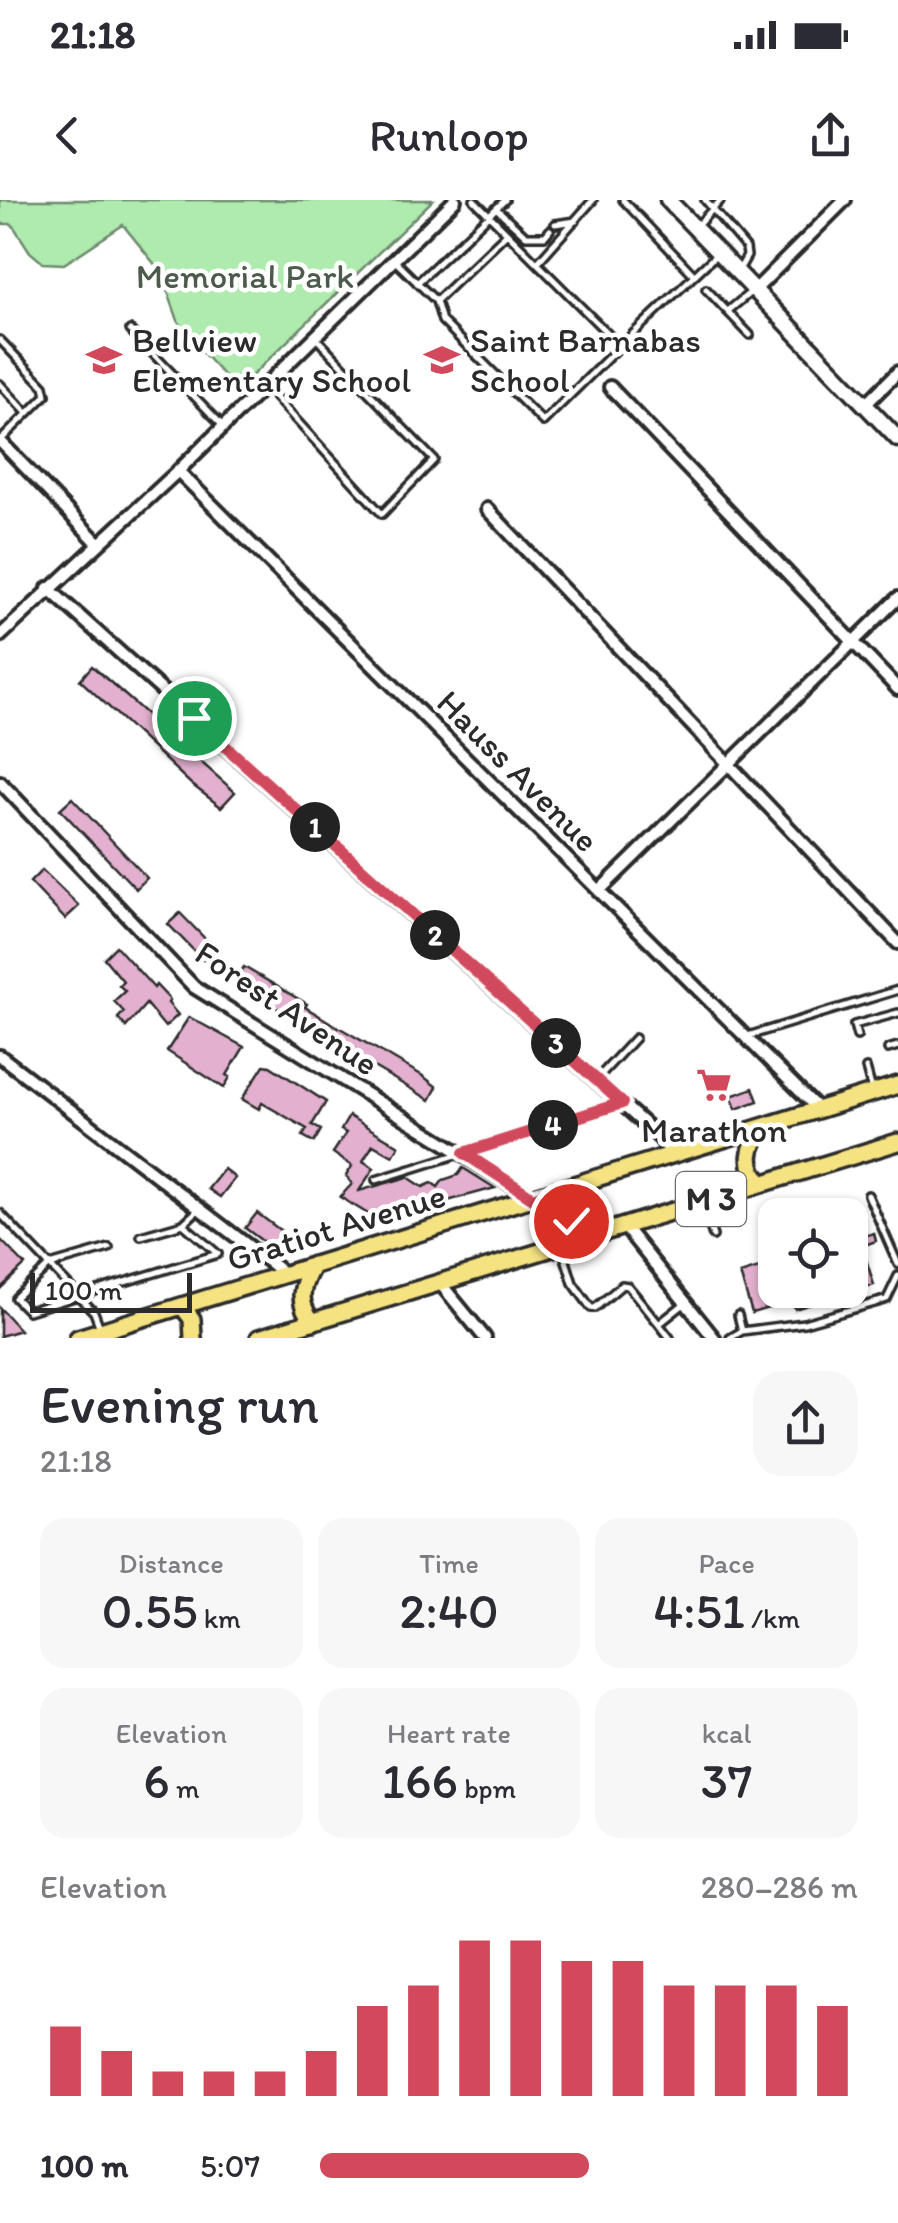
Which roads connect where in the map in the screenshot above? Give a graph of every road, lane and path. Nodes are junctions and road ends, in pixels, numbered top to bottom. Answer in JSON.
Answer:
{"nodes":[{"id":1,"x":455,"y":200,"type":"edge"},
{"id":2,"x":474,"y":200,"type":"edge"},
{"id":3,"x":506,"y":200,"type":"edge"},
{"id":4,"x":592,"y":200,"type":"edge"},
{"id":5,"x":623,"y":200,"type":"edge"},
{"id":6,"x":638,"y":200,"type":"edge"},
{"id":7,"x":668,"y":200,"type":"edge"},
{"id":8,"x":705,"y":200,"type":"edge"},
{"id":9,"x":721,"y":200,"type":"edge"},
{"id":10,"x":845,"y":200,"type":"edge"},
{"id":11,"x":630,"y":208,"type":"junction"},
{"id":12,"x":714,"y":208,"type":"junction"},
{"id":13,"x":498,"y":210,"type":"junction"},
{"id":14,"x":488,"y":213,"type":"junction"},
{"id":15,"x":576,"y":221,"type":"junction"},
{"id":16,"x":695,"y":228,"type":"junction"},
{"id":17,"x":508,"y":233,"type":"junction"},
{"id":18,"x":718,"y":252,"type":"junction"},
{"id":19,"x":394,"y":260,"type":"junction"},
{"id":20,"x":538,"y":262,"type":"junction"},
{"id":21,"x":738,"y":272,"type":"junction"},
{"id":22,"x":694,"y":275,"type":"junction"},
{"id":23,"x":417,"y":283,"type":"junction"},
{"id":24,"x":706,"y":289,"type":"dead end"},
{"id":25,"x":755,"y":290,"type":"junction"},
{"id":26,"x":436,"y":302,"type":"junction"},
{"id":27,"x":728,"y":311,"type":"junction"},
{"id":28,"x":130,"y":330,"type":"dead end"},
{"id":29,"x":750,"y":335,"type":"dead end"},
{"id":30,"x":314,"y":337,"type":"junction"},
{"id":31,"x":0,"y":340,"type":"edge"},
{"id":32,"x":620,"y":346,"type":"junction"},
{"id":33,"x":898,"y":372,"type":"edge"},
{"id":34,"x":0,"y":384,"type":"edge"},
{"id":35,"x":265,"y":386,"type":"junction"},
{"id":36,"x":610,"y":387,"type":"dead end"},
{"id":37,"x":865,"y":405,"type":"junction"},
{"id":38,"x":28,"y":413,"type":"junction"},
{"id":39,"x":223,"y":427,"type":"junction"},
{"id":40,"x":898,"y":439,"type":"edge"},
{"id":41,"x":0,"y":441,"type":"edge"},
{"id":42,"x":178,"y":471,"type":"junction"},
{"id":43,"x":487,"y":509,"type":"dead end"},
{"id":44,"x":98,"y":543,"type":"junction"},
{"id":45,"x":48,"y":588,"type":"junction"},
{"id":46,"x":898,"y":598,"type":"edge"},
{"id":47,"x":0,"y":636,"type":"edge"},
{"id":48,"x":853,"y":642,"type":"junction"},
{"id":49,"x":898,"y":689,"type":"edge"},
{"id":50,"x":727,"y":764,"type":"junction"},
{"id":51,"x":0,"y":782,"type":"edge"},
{"id":52,"x":600,"y":892,"type":"junction"},
{"id":53,"x":898,"y":943,"type":"edge"},
{"id":54,"x":898,"y":990,"type":"edge"},
{"id":55,"x":898,"y":1013,"type":"edge"},
{"id":56,"x":857,"y":1036,"type":"dead end"},
{"id":57,"x":635,"y":1038,"type":"dead end"},
{"id":58,"x":744,"y":1038,"type":"junction"},
{"id":59,"x":898,"y":1046,"type":"edge"},
{"id":60,"x":888,"y":1049,"type":"dead end"},
{"id":61,"x":0,"y":1056,"type":"edge"},
{"id":62,"x":866,"y":1068,"type":"dead end"},
{"id":63,"x":596,"y":1080,"type":"junction"},
{"id":64,"x":898,"y":1086,"type":"edge"},
{"id":65,"x":873,"y":1093,"type":"junction"},
{"id":66,"x":622,"y":1103,"type":"junction"},
{"id":67,"x":819,"y":1110,"type":"junction"},
{"id":68,"x":763,"y":1127,"type":"junction"},
{"id":69,"x":898,"y":1142,"type":"edge"},
{"id":70,"x":464,"y":1153,"type":"junction"},
{"id":71,"x":674,"y":1155,"type":"junction"},
{"id":72,"x":376,"y":1180,"type":"dead end"},
{"id":73,"x":761,"y":1183,"type":"junction"},
{"id":74,"x":557,"y":1190,"type":"junction"},
{"id":75,"x":868,"y":1195,"type":"dead end"},
{"id":76,"x":533,"y":1198,"type":"junction"},
{"id":77,"x":702,"y":1202,"type":"junction"},
{"id":78,"x":199,"y":1208,"type":"junction"},
{"id":79,"x":0,"y":1213,"type":"edge"},
{"id":80,"x":183,"y":1224,"type":"junction"},
{"id":81,"x":624,"y":1226,"type":"junction"},
{"id":82,"x":141,"y":1236,"type":"dead end"},
{"id":83,"x":713,"y":1236,"type":"dead end"},
{"id":84,"x":558,"y":1246,"type":"junction"},
{"id":85,"x":109,"y":1248,"type":"dead end"},
{"id":86,"x":898,"y":1264,"type":"edge"},
{"id":87,"x":50,"y":1265,"type":"junction"},
{"id":88,"x":313,"y":1265,"type":"junction"},
{"id":89,"x":285,"y":1274,"type":"junction"},
{"id":90,"x":898,"y":1276,"type":"edge"},
{"id":91,"x":440,"y":1283,"type":"junction"},
{"id":92,"x":79,"y":1296,"type":"junction"},
{"id":93,"x":686,"y":1302,"type":"junction"},
{"id":94,"x":182,"y":1306,"type":"junction"},
{"id":95,"x":738,"y":1315,"type":"dead end"},
{"id":96,"x":313,"y":1322,"type":"junction"},
{"id":97,"x":659,"y":1324,"type":"junction"},
{"id":98,"x":102,"y":1331,"type":"junction"},
{"id":99,"x":742,"y":1331,"type":"junction"},
{"id":100,"x":78,"y":1338,"type":"edge"},
{"id":101,"x":193,"y":1338,"type":"edge"},
{"id":102,"x":260,"y":1338,"type":"edge"},
{"id":103,"x":485,"y":1338,"type":"edge"},
{"id":104,"x":670,"y":1338,"type":"edge"},
{"id":105,"x":714,"y":1338,"type":"edge"},
{"id":106,"x":730,"y":1338,"type":"edge"}],
"edges":[{"from":1,"to":19,"type":"street"},
{"from":2,"to":14,"type":"lane"},
{"from":3,"to":13,"type":"lane"},
{"from":4,"to":15,"type":"lane"},
{"from":5,"to":11,"type":"lane"},
{"from":6,"to":11,"type":"lane"},
{"from":7,"to":16,"type":"main road"},
{"from":8,"to":12,"type":"lane"},
{"from":9,"to":12,"type":"lane"},
{"from":10,"to":25,"type":"street"},
{"from":11,"to":22,"type":"lane"},
{"from":12,"to":16,"type":"lane"},
{"from":12,"to":21,"type":"lane"},
{"from":13,"to":14,"type":"lane"},
{"from":13,"to":15,"type":"lane"},
{"from":14,"to":17,"type":"lane"},
{"from":14,"to":23,"type":"lane"},
{"from":15,"to":20,"type":"lane"},
{"from":16,"to":18,"type":"main road"},
{"from":17,"to":20,"type":"lane"},
{"from":17,"to":26,"type":"lane"},
{"from":18,"to":21,"type":"main road"},
{"from":18,"to":22,"type":"lane"},
{"from":19,"to":23,"type":"lane"},
{"from":19,"to":30,"type":"street"},
{"from":20,"to":32,"type":"lane"},
{"from":21,"to":25,"type":"main road"},
{"from":22,"to":32,"type":"lane"},
{"from":23,"to":26,"type":"lane"},
{"from":24,"to":27,"type":"lane"},
{"from":25,"to":27,"type":"lane"},
{"from":25,"to":37,"type":"main road"},
{"from":26,"to":32,"type":"lane"},
{"from":27,"to":29,"type":"lane"},
{"from":28,"to":39,"type":"lane"},
{"from":30,"to":35,"type":"street"},
{"from":30,"to":35,"type":"lane"},
{"from":31,"to":38,"type":"lane"},
{"from":33,"to":37,"type":"street"},
{"from":34,"to":38,"type":"lane"},
{"from":35,"to":39,"type":"street"},
{"from":36,"to":48,"type":"street"},
{"from":37,"to":40,"type":"main road"},
{"from":38,"to":41,"type":"lane"},
{"from":39,"to":42,"type":"street"},
{"from":41,"to":44,"type":"street"},
{"from":42,"to":44,"type":"street"},
{"from":42,"to":52,"type":"street","name":"Hauss Avenue"},
{"from":43,"to":50,"type":"street"},
{"from":44,"to":45,"type":"street"},
{"from":45,"to":47,"type":"street"},
{"from":45,"to":63,"type":"street"},
{"from":46,"to":48,"type":"street"},
{"from":48,"to":49,"type":"street"},
{"from":48,"to":50,"type":"street"},
{"from":50,"to":52,"type":"street"},
{"from":50,"to":53,"type":"street"},
{"from":51,"to":70,"type":"street","name":"Forest Avenue"},
{"from":52,"to":58,"type":"street","name":"Hauss Avenue"},
{"from":54,"to":58,"type":"lane"},
{"from":55,"to":56,"type":"lane"},
{"from":57,"to":63,"type":"lane"},
{"from":58,"to":67,"type":"street","name":"Hauss Avenue"},
{"from":59,"to":60,"type":"lane"},
{"from":61,"to":78,"type":"street"},
{"from":62,"to":65,"type":"lane"},
{"from":63,"to":66,"type":"street"},
{"from":64,"to":65,"type":"main road","name":"Gratiot Avenue","number":"M 3"},
{"from":65,"to":67,"type":"main road","name":"Gratiot Avenue","number":"M 3"},
{"from":66,"to":70,"type":"lane"},
{"from":66,"to":71,"type":"street"},
{"from":67,"to":68,"type":"main road","name":"Gratiot Avenue","number":"M 3"},
{"from":68,"to":71,"type":"main road","name":"Gratiot Avenue","number":"M 3"},
{"from":68,"to":73,"type":"main road"},
{"from":69,"to":73,"type":"main road","number":"M 3"},
{"from":70,"to":72,"type":"lane"},
{"from":70,"to":76,"type":"street","name":"Forest Avenue"},
{"from":71,"to":74,"type":"main road","name":"Gratiot Avenue","number":"M 3"},
{"from":73,"to":77,"type":"main road","number":"M 3"},
{"from":74,"to":76,"type":"main road","name":"Gratiot Avenue","number":"M 3"},
{"from":74,"to":84,"type":"main road"},
{"from":75,"to":86,"type":"lane"},
{"from":76,"to":88,"type":"main road","name":"Gratiot Avenue","number":"M 3"},
{"from":77,"to":81,"type":"main road","number":"M 3"},
{"from":77,"to":83,"type":"lane"},
{"from":78,"to":80,"type":"lane"},
{"from":78,"to":89,"type":"street"},
{"from":79,"to":87,"type":"lane"},
{"from":80,"to":82,"type":"lane"},
{"from":80,"to":92,"type":"lane"},
{"from":81,"to":84,"type":"main road","number":"M 3"},
{"from":81,"to":93,"type":"street"},
{"from":84,"to":91,"type":"main road","number":"M 3"},
{"from":84,"to":97,"type":"lane"},
{"from":85,"to":87,"type":"lane"},
{"from":87,"to":92,"type":"lane"},
{"from":87,"to":92,"type":"lane"},
{"from":88,"to":89,"type":"main road","name":"Gratiot Avenue","number":"M 3"},
{"from":88,"to":96,"type":"main road"},
{"from":89,"to":94,"type":"main road","name":"Gratiot Avenue","number":"M 3"},
{"from":90,"to":99,"type":"lane"},
{"from":91,"to":96,"type":"main road","number":"M 3"},
{"from":91,"to":103,"type":"street"},
{"from":92,"to":98,"type":"lane"},
{"from":93,"to":97,"type":"lane"},
{"from":93,"to":105,"type":"street"},
{"from":94,"to":98,"type":"main road","name":"Gratiot Avenue","number":"M 3"},
{"from":94,"to":101,"type":"main road"},
{"from":95,"to":99,"type":"lane"},
{"from":96,"to":102,"type":"main road","number":"M 3"},
{"from":97,"to":104,"type":"lane"},
{"from":98,"to":100,"type":"main road","name":"Gratiot Avenue","number":"M 3"},
{"from":99,"to":106,"type":"lane"}]}
